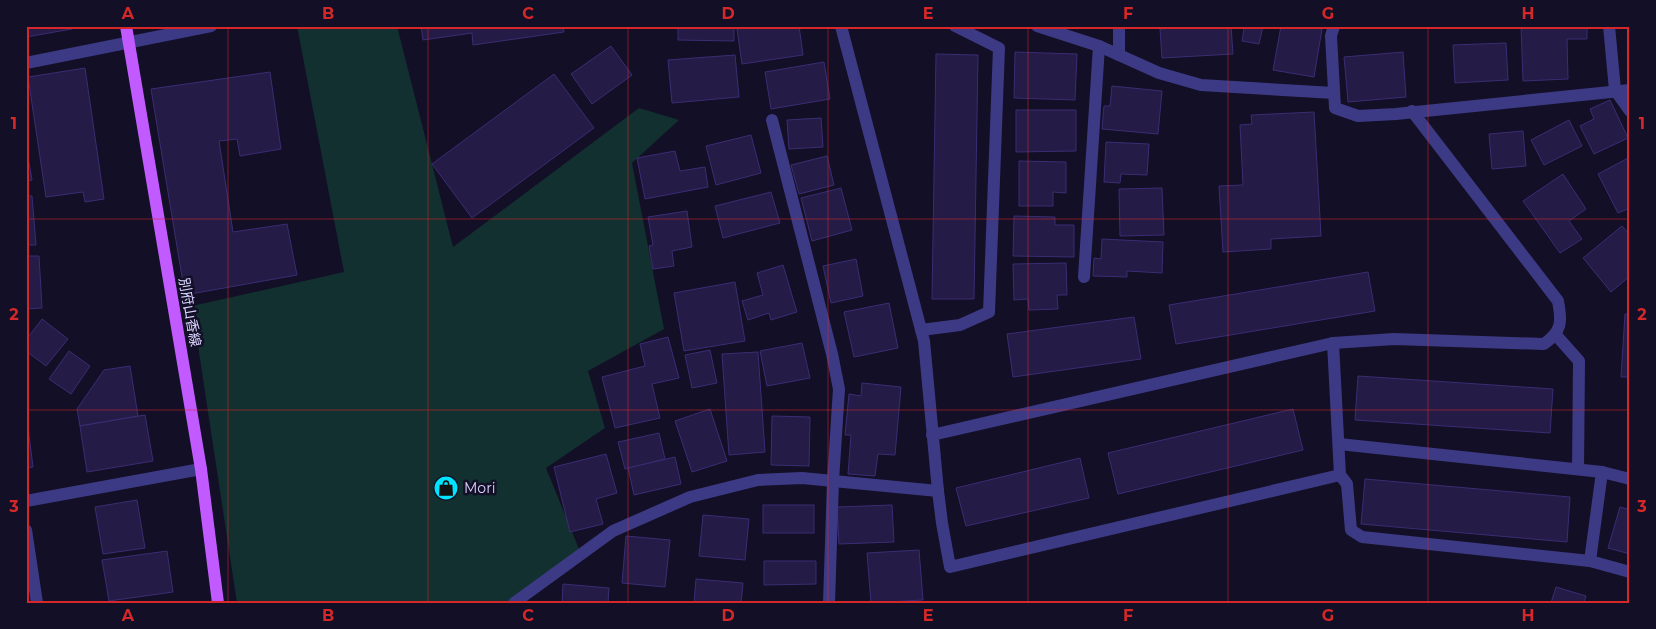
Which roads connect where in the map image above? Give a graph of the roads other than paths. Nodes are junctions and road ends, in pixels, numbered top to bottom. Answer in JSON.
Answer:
{"nodes":[{"id":1,"x":126,"y":26,"type":"edge"},
{"id":2,"x":211,"y":26,"type":"edge"},
{"id":3,"x":841,"y":26,"type":"edge"},
{"id":4,"x":955,"y":26,"type":"edge"},
{"id":5,"x":1037,"y":26,"type":"edge"},
{"id":6,"x":1119,"y":26,"type":"edge"},
{"id":7,"x":1334,"y":26,"type":"edge"},
{"id":8,"x":1609,"y":26,"type":"edge"},
{"id":9,"x":129,"y":44,"type":"junction"},
{"id":10,"x":1099,"y":46,"type":"junction"},
{"id":11,"x":1119,"y":55,"type":"junction"},
{"id":12,"x":26,"y":63,"type":"edge"},
{"id":13,"x":1615,"y":90,"type":"junction"},
{"id":14,"x":1630,"y":90,"type":"edge"},
{"id":15,"x":1334,"y":93,"type":"junction"},
{"id":16,"x":1412,"y":111,"type":"junction"},
{"id":17,"x":1630,"y":111,"type":"edge"},
{"id":18,"x":772,"y":120,"type":"dead end"},
{"id":19,"x":1084,"y":277,"type":"dead end"},
{"id":20,"x":921,"y":330,"type":"junction"},
{"id":21,"x":1556,"y":335,"type":"junction"},
{"id":22,"x":1333,"y":344,"type":"junction"},
{"id":23,"x":932,"y":435,"type":"junction"},
{"id":24,"x":1339,"y":444,"type":"junction"},
{"id":25,"x":201,"y":469,"type":"junction"},
{"id":26,"x":1578,"y":469,"type":"junction"},
{"id":27,"x":1602,"y":472,"type":"junction"},
{"id":28,"x":1340,"y":475,"type":"junction"},
{"id":29,"x":1630,"y":479,"type":"edge"},
{"id":30,"x":833,"y":481,"type":"junction"},
{"id":31,"x":938,"y":491,"type":"junction"},
{"id":32,"x":26,"y":501,"type":"edge"},
{"id":33,"x":26,"y":530,"type":"edge"},
{"id":34,"x":1590,"y":561,"type":"junction"},
{"id":35,"x":1630,"y":572,"type":"edge"},
{"id":36,"x":38,"y":603,"type":"edge"},
{"id":37,"x":218,"y":603,"type":"edge"},
{"id":38,"x":514,"y":603,"type":"edge"},
{"id":39,"x":829,"y":603,"type":"edge"}],
"edges":[{"from":1,"to":9,"type":"main road","name":"別府山香線"},
{"from":2,"to":9,"type":"street"},
{"from":3,"to":20,"type":"street"},
{"from":4,"to":20,"type":"street"},
{"from":5,"to":10,"type":"street"},
{"from":6,"to":11,"type":"street"},
{"from":7,"to":15,"type":"street"},
{"from":8,"to":13,"type":"street"},
{"from":9,"to":12,"type":"street"},
{"from":9,"to":25,"type":"main road","name":"別府山香線"},
{"from":10,"to":11,"type":"street"},
{"from":10,"to":19,"type":"street"},
{"from":11,"to":15,"type":"street"},
{"from":13,"to":14,"type":"street"},
{"from":13,"to":16,"type":"street"},
{"from":13,"to":17,"type":"street"},
{"from":15,"to":16,"type":"street"},
{"from":16,"to":21,"type":"street"},
{"from":18,"to":30,"type":"street"},
{"from":20,"to":23,"type":"street"},
{"from":21,"to":22,"type":"street"},
{"from":21,"to":26,"type":"street"},
{"from":22,"to":23,"type":"street"},
{"from":22,"to":24,"type":"street"},
{"from":23,"to":31,"type":"street"},
{"from":24,"to":26,"type":"street"},
{"from":24,"to":28,"type":"street"},
{"from":25,"to":32,"type":"street"},
{"from":25,"to":37,"type":"main road","name":"別府山香線"},
{"from":26,"to":27,"type":"street"},
{"from":27,"to":29,"type":"street"},
{"from":27,"to":34,"type":"street"},
{"from":28,"to":31,"type":"street"},
{"from":28,"to":34,"type":"street"},
{"from":30,"to":31,"type":"street"},
{"from":30,"to":38,"type":"street"},
{"from":30,"to":39,"type":"street"},
{"from":33,"to":36,"type":"street"},
{"from":34,"to":35,"type":"street"}]}
